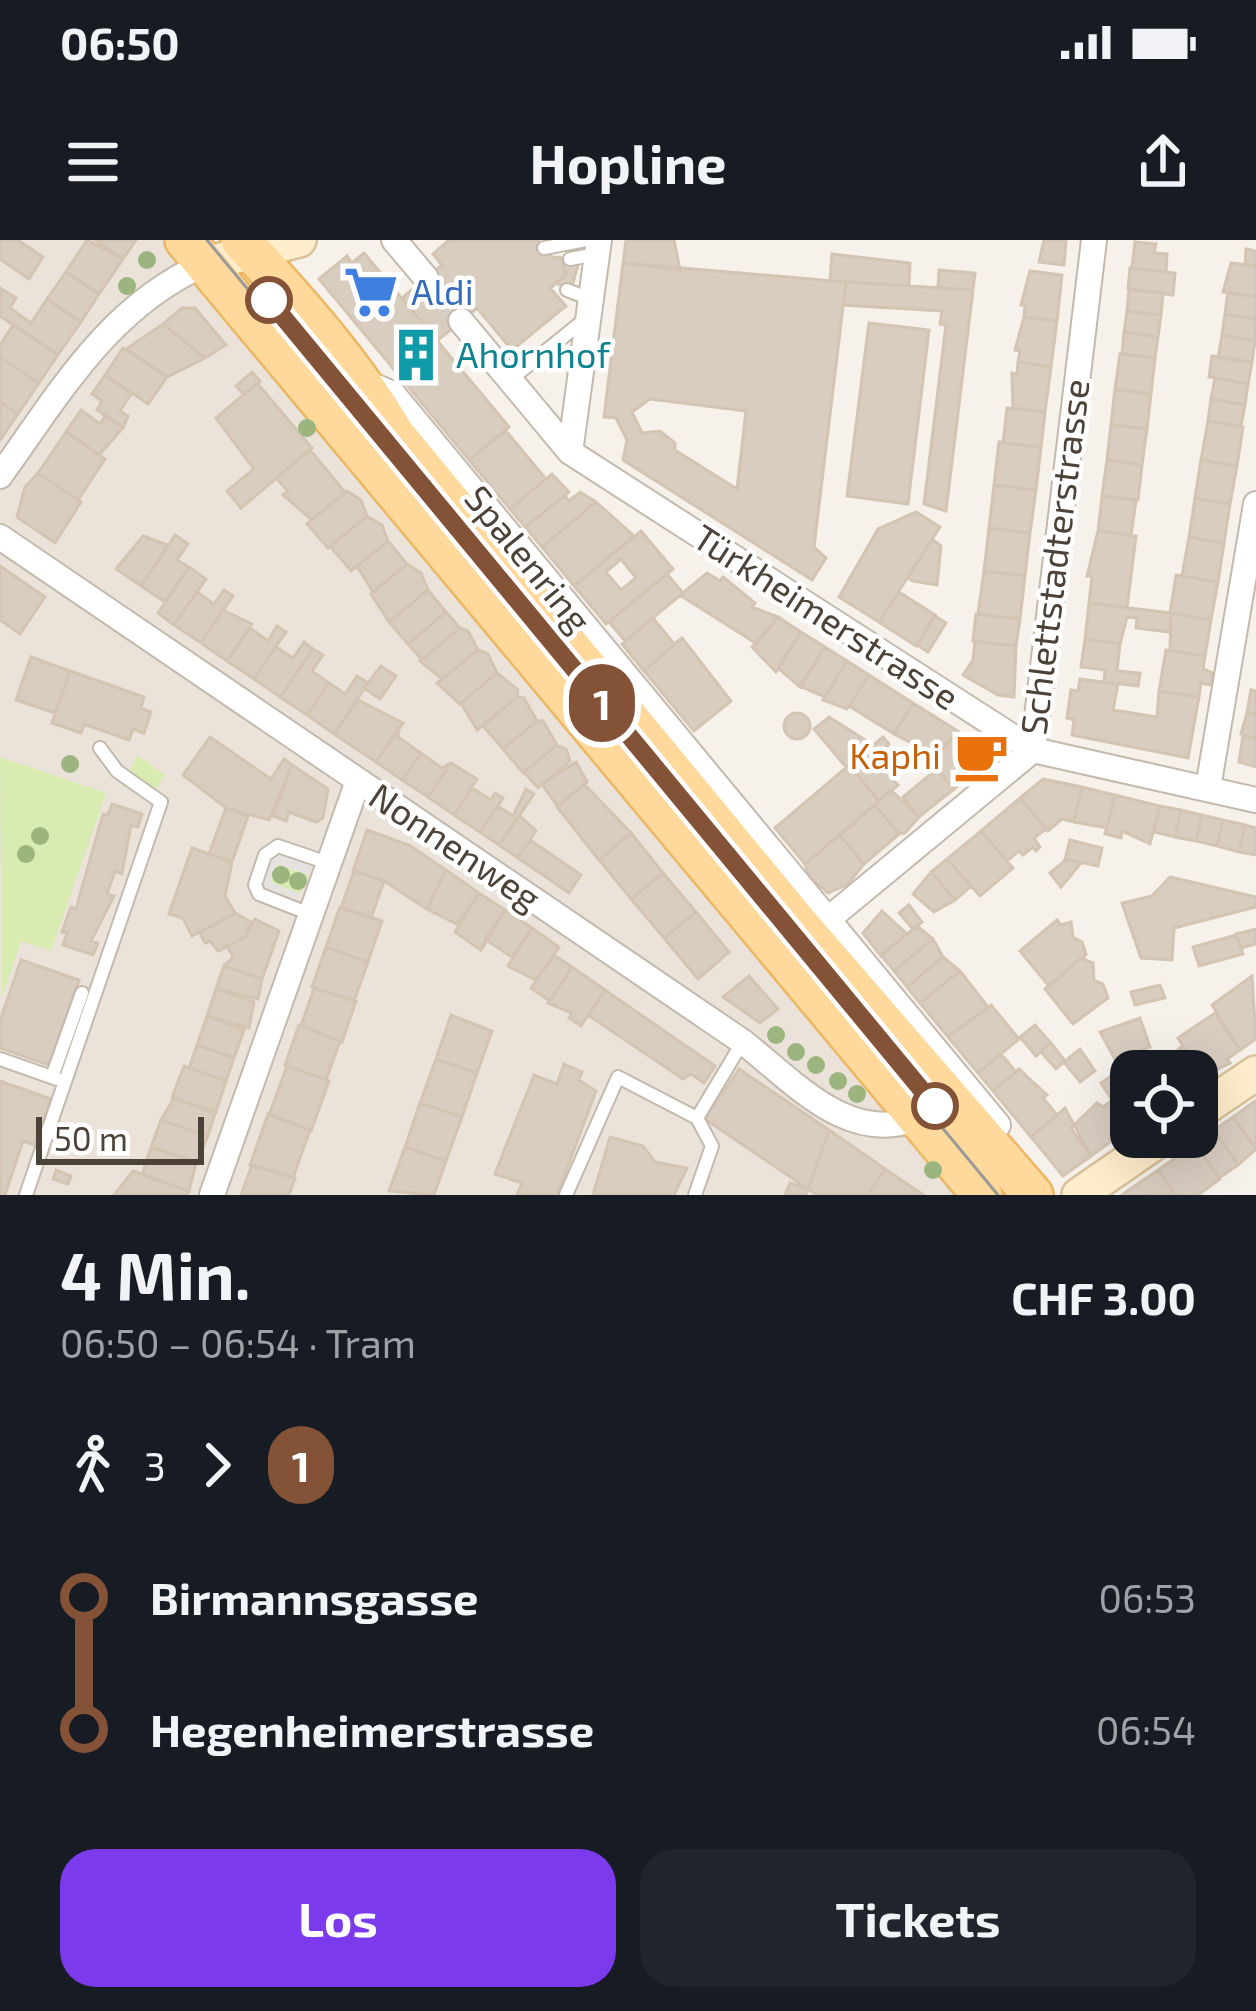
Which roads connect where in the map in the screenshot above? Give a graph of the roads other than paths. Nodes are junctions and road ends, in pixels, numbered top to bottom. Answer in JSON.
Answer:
{"nodes":[{"id":1,"x":298,"y":240,"type":"edge"},
{"id":2,"x":394,"y":240,"type":"edge"},
{"id":3,"x":1094,"y":240,"type":"edge"},
{"id":4,"x":594,"y":244,"type":"edge"},
{"id":5,"x":246,"y":246,"type":"edge"},
{"id":6,"x":544,"y":248,"type":"dead end"},
{"id":7,"x":195,"y":252,"type":"edge"},
{"id":8,"x":570,"y":259,"type":"dead end"},
{"id":9,"x":426,"y":278,"type":"tunnel mouth"},
{"id":10,"x":582,"y":302,"type":"junction"},
{"id":11,"x":461,"y":321,"type":"tunnel mouth"},
{"id":12,"x":511,"y":380,"type":"junction"},
{"id":13,"x":363,"y":381,"type":"junction"},
{"id":14,"x":570,"y":452,"type":"junction"},
{"id":15,"x":0,"y":476,"type":"edge"},
{"id":16,"x":1256,"y":504,"type":"edge"},
{"id":17,"x":0,"y":537,"type":"edge"},
{"id":18,"x":100,"y":748,"type":"dead end"},
{"id":19,"x":1034,"y":750,"type":"junction"},
{"id":20,"x":358,"y":781,"type":"junction"},
{"id":21,"x":1208,"y":788,"type":"junction"},
{"id":22,"x":1256,"y":800,"type":"edge"},
{"id":23,"x":329,"y":863,"type":"junction"},
{"id":24,"x":311,"y":914,"type":"junction"},
{"id":25,"x":826,"y":922,"type":"junction"},
{"id":26,"x":82,"y":992,"type":"dead end"},
{"id":27,"x":743,"y":1042,"type":"junction"},
{"id":28,"x":0,"y":1059,"type":"edge"},
{"id":29,"x":1256,"y":1073,"type":"edge"},
{"id":30,"x":58,"y":1079,"type":"junction"},
{"id":31,"x":1218,"y":1099,"type":"edge"},
{"id":32,"x":697,"y":1118,"type":"junction"},
{"id":33,"x":917,"y":1118,"type":"junction"},
{"id":34,"x":1133,"y":1158,"type":"edge"},
{"id":35,"x":26,"y":1195,"type":"edge"},
{"id":36,"x":212,"y":1195,"type":"edge"},
{"id":37,"x":566,"y":1195,"type":"edge"},
{"id":38,"x":695,"y":1195,"type":"edge"},
{"id":39,"x":982,"y":1195,"type":"edge"},
{"id":40,"x":1033,"y":1195,"type":"edge"},
{"id":41,"x":1048,"y":1195,"type":"edge"},
{"id":42,"x":1079,"y":1195,"type":"edge"}],
"edges":[{"from":1,"to":5,"type":"street"},
{"from":2,"to":9,"type":"street"},
{"from":3,"to":19,"type":"street","name":"Schlettstadterstrasse"},
{"from":4,"to":6,"type":"lane"},
{"from":4,"to":8,"type":"lane"},
{"from":4,"to":10,"type":"street"},
{"from":5,"to":7,"type":"street"},
{"from":5,"to":13,"type":"main road","name":"Spalenring"},
{"from":7,"to":15,"type":"street"},
{"from":7,"to":33,"type":"main road","name":"Spalenring"},
{"from":10,"to":12,"type":"lane"},
{"from":10,"to":14,"type":"street"},
{"from":11,"to":12,"type":"street","name":"Türkheimerstrasse"},
{"from":12,"to":14,"type":"street","name":"Türkheimerstrasse"},
{"from":13,"to":25,"type":"street","name":"Spalenring"},
{"from":13,"to":40,"type":"main road","name":"Spalenring"},
{"from":14,"to":19,"type":"street","name":"Türkheimerstrasse"},
{"from":16,"to":21,"type":"street"},
{"from":17,"to":20,"type":"street","name":"Nonnenweg"},
{"from":18,"to":30,"type":"lane"},
{"from":19,"to":21,"type":"street","name":"Türkheimerstrasse"},
{"from":19,"to":25,"type":"street","name":"Schlettstadterstrasse"},
{"from":20,"to":23,"type":"street"},
{"from":20,"to":27,"type":"street","name":"Nonnenweg"},
{"from":21,"to":22,"type":"street","name":"Türkheimerstrasse"},
{"from":23,"to":24,"type":"street"},
{"from":23,"to":24,"type":"lane"},
{"from":24,"to":36,"type":"street"},
{"from":25,"to":41,"type":"street","name":"Spalenring"},
{"from":26,"to":30,"type":"lane"},
{"from":27,"to":32,"type":"lane"},
{"from":27,"to":33,"type":"street","name":"Nonnenweg"},
{"from":28,"to":30,"type":"lane"},
{"from":29,"to":31,"type":"street"},
{"from":30,"to":35,"type":"lane"},
{"from":32,"to":37,"type":"lane"},
{"from":32,"to":38,"type":"lane"},
{"from":33,"to":39,"type":"main road","name":"Spalenring"},
{"from":34,"to":42,"type":"street"}]}
